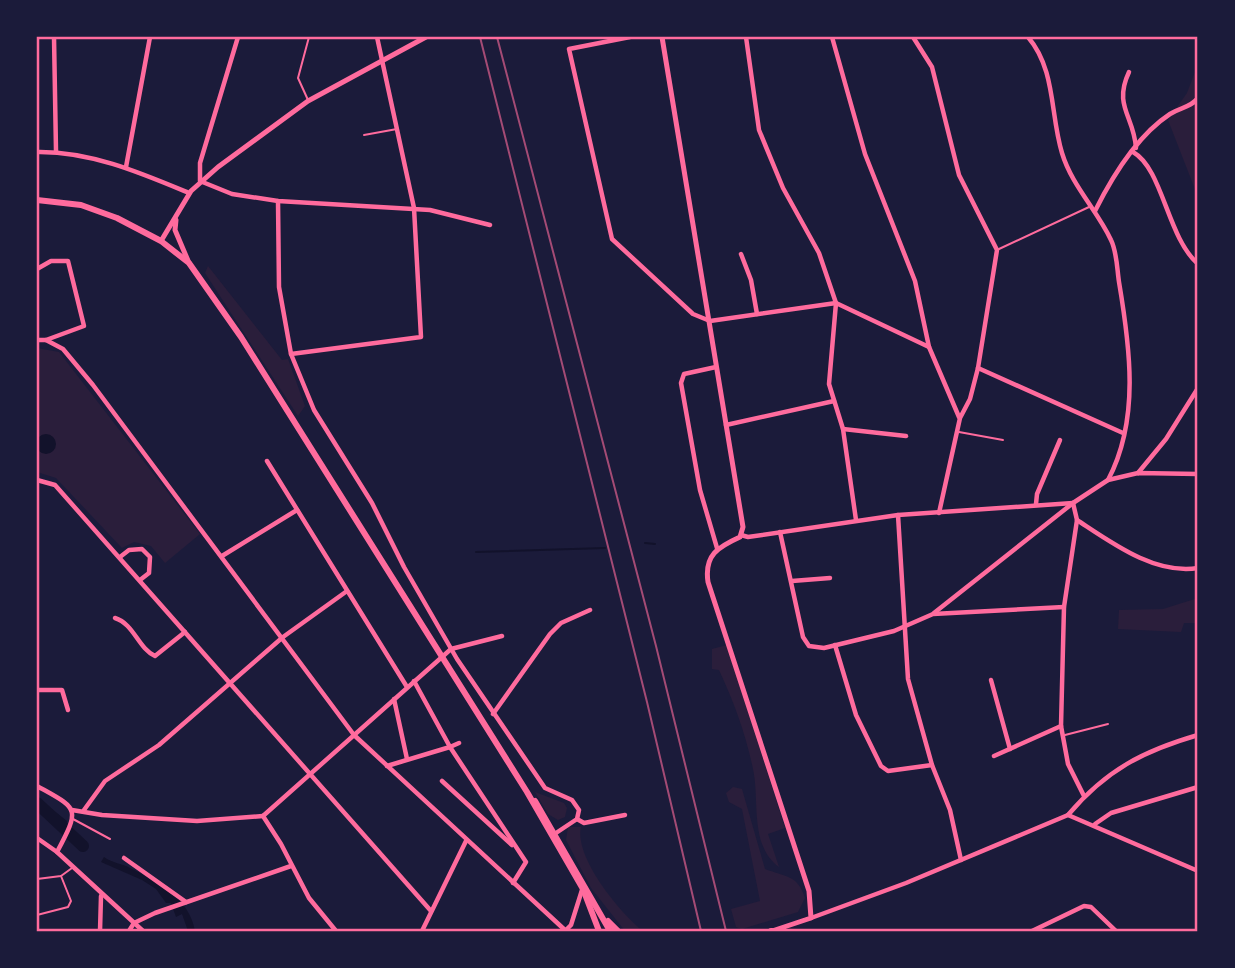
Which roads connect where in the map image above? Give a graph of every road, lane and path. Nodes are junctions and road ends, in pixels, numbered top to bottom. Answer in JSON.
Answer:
{"nodes":[{"id":1,"x":54,"y":37,"type":"edge"},
{"id":2,"x":150,"y":37,"type":"edge"},
{"id":3,"x":238,"y":37,"type":"edge"},
{"id":4,"x":309,"y":37,"type":"edge"},
{"id":5,"x":377,"y":37,"type":"edge"},
{"id":6,"x":426,"y":37,"type":"edge"},
{"id":7,"x":630,"y":37,"type":"edge"},
{"id":8,"x":662,"y":37,"type":"edge"},
{"id":9,"x":747,"y":37,"type":"edge"},
{"id":10,"x":832,"y":37,"type":"edge"},
{"id":11,"x":913,"y":37,"type":"edge"},
{"id":12,"x":1028,"y":37,"type":"edge"},
{"id":13,"x":382,"y":61,"type":"junction"},
{"id":14,"x":1129,"y":72,"type":"dead end"},
{"id":15,"x":1198,"y":97,"type":"edge"},
{"id":16,"x":308,"y":101,"type":"junction"},
{"id":17,"x":398,"y":128,"type":"junction"},
{"id":18,"x":364,"y":135,"type":"dead end"},
{"id":19,"x":1134,"y":150,"type":"junction"},
{"id":20,"x":37,"y":152,"type":"edge"},
{"id":21,"x":56,"y":152,"type":"junction"},
{"id":22,"x":126,"y":167,"type":"junction"},
{"id":23,"x":200,"y":181,"type":"junction"},
{"id":24,"x":190,"y":193,"type":"junction"},
{"id":25,"x":37,"y":200,"type":"edge"},
{"id":26,"x":278,"y":201,"type":"junction"},
{"id":27,"x":1090,"y":206,"type":"junction"},
{"id":28,"x":414,"y":208,"type":"junction"},
{"id":29,"x":1095,"y":211,"type":"junction"},
{"id":30,"x":176,"y":216,"type":"junction"},
{"id":31,"x":490,"y":225,"type":"dead end"},
{"id":32,"x":161,"y":241,"type":"junction"},
{"id":33,"x":997,"y":250,"type":"junction"},
{"id":34,"x":741,"y":254,"type":"dead end"},
{"id":35,"x":189,"y":263,"type":"junction"},
{"id":36,"x":1198,"y":264,"type":"edge"},
{"id":37,"x":37,"y":269,"type":"edge"},
{"id":38,"x":835,"y":303,"type":"junction"},
{"id":39,"x":757,"y":314,"type":"junction"},
{"id":40,"x":710,"y":321,"type":"junction"},
{"id":41,"x":37,"y":340,"type":"edge"},
{"id":42,"x":46,"y":340,"type":"junction"},
{"id":43,"x":929,"y":347,"type":"junction"},
{"id":44,"x":291,"y":354,"type":"junction"},
{"id":45,"x":716,"y":367,"type":"junction"},
{"id":46,"x":978,"y":368,"type":"junction"},
{"id":47,"x":1198,"y":388,"type":"edge"},
{"id":48,"x":834,"y":401,"type":"junction"},
{"id":49,"x":960,"y":418,"type":"junction"},
{"id":50,"x":726,"y":425,"type":"junction"},
{"id":51,"x":844,"y":429,"type":"junction"},
{"id":52,"x":958,"y":432,"type":"junction"},
{"id":53,"x":1124,"y":433,"type":"junction"},
{"id":54,"x":906,"y":436,"type":"dead end"},
{"id":55,"x":1003,"y":440,"type":"dead end"},
{"id":56,"x":1059,"y":440,"type":"dead end"},
{"id":57,"x":267,"y":461,"type":"dead end"},
{"id":58,"x":1138,"y":473,"type":"junction"},
{"id":59,"x":1198,"y":474,"type":"edge"},
{"id":60,"x":1108,"y":480,"type":"junction"},
{"id":61,"x":37,"y":481,"type":"edge"},
{"id":62,"x":1073,"y":503,"type":"junction"},
{"id":63,"x":1036,"y":504,"type":"junction"},
{"id":64,"x":297,"y":510,"type":"junction"},
{"id":65,"x":939,"y":513,"type":"junction"},
{"id":66,"x":898,"y":515,"type":"junction"},
{"id":67,"x":856,"y":520,"type":"junction"},
{"id":68,"x":1077,"y":520,"type":"junction"},
{"id":69,"x":780,"y":532,"type":"junction"},
{"id":70,"x":741,"y":536,"type":"junction"},
{"id":71,"x":717,"y":548,"type":"junction"},
{"id":72,"x":222,"y":556,"type":"junction"},
{"id":73,"x":120,"y":557,"type":"junction"},
{"id":74,"x":1198,"y":568,"type":"edge"},
{"id":75,"x":830,"y":578,"type":"dead end"},
{"id":76,"x":140,"y":580,"type":"junction"},
{"id":77,"x":792,"y":581,"type":"junction"},
{"id":78,"x":347,"y":591,"type":"junction"},
{"id":79,"x":1064,"y":607,"type":"junction"},
{"id":80,"x":590,"y":610,"type":"dead end"},
{"id":81,"x":933,"y":614,"type":"junction"},
{"id":82,"x":115,"y":618,"type":"dead end"},
{"id":83,"x":903,"y":627,"type":"junction"},
{"id":84,"x":185,"y":632,"type":"junction"},
{"id":85,"x":502,"y":636,"type":"dead end"},
{"id":86,"x":282,"y":637,"type":"junction"},
{"id":87,"x":835,"y":645,"type":"junction"},
{"id":88,"x":450,"y":649,"type":"junction"},
{"id":89,"x":441,"y":657,"type":"junction"},
{"id":90,"x":414,"y":681,"type":"junction"},
{"id":91,"x":991,"y":681,"type":"dead end"},
{"id":92,"x":230,"y":683,"type":"junction"},
{"id":93,"x":407,"y":687,"type":"junction"},
{"id":94,"x":37,"y":690,"type":"edge"},
{"id":95,"x":394,"y":699,"type":"junction"},
{"id":96,"x":68,"y":710,"type":"dead end"},
{"id":97,"x":493,"y":714,"type":"junction"},
{"id":98,"x":1108,"y":724,"type":"dead end"},
{"id":99,"x":1060,"y":726,"type":"junction"},
{"id":100,"x":1198,"y":734,"type":"edge"},
{"id":101,"x":354,"y":735,"type":"junction"},
{"id":102,"x":1063,"y":735,"type":"junction"},
{"id":103,"x":459,"y":743,"type":"dead end"},
{"id":104,"x":450,"y":747,"type":"junction"},
{"id":105,"x":1010,"y":750,"type":"junction"},
{"id":106,"x":994,"y":756,"type":"dead end"},
{"id":107,"x":408,"y":759,"type":"junction"},
{"id":108,"x":932,"y":765,"type":"junction"},
{"id":109,"x":387,"y":766,"type":"junction"},
{"id":110,"x":311,"y":774,"type":"junction"},
{"id":111,"x":442,"y":781,"type":"dead end"},
{"id":112,"x":37,"y":786,"type":"edge"},
{"id":113,"x":1198,"y":786,"type":"edge"},
{"id":114,"x":527,"y":792,"type":"junction"},
{"id":115,"x":1084,"y":796,"type":"junction"},
{"id":116,"x":72,"y":810,"type":"junction"},
{"id":117,"x":85,"y":810,"type":"junction"},
{"id":118,"x":625,"y":815,"type":"dead end"},
{"id":119,"x":1068,"y":815,"type":"junction"},
{"id":120,"x":263,"y":816,"type":"junction"},
{"id":121,"x":72,"y":819,"type":"junction"},
{"id":122,"x":577,"y":819,"type":"junction"},
{"id":123,"x":1095,"y":825,"type":"junction"},
{"id":124,"x":556,"y":833,"type":"junction"},
{"id":125,"x":37,"y":838,"type":"edge"},
{"id":126,"x":110,"y":839,"type":"dead end"},
{"id":127,"x":466,"y":841,"type":"junction"},
{"id":128,"x":518,"y":850,"type":"junction"},
{"id":129,"x":57,"y":852,"type":"junction"},
{"id":130,"x":124,"y":858,"type":"dead end"},
{"id":131,"x":961,"y":860,"type":"junction"},
{"id":132,"x":291,"y":866,"type":"junction"},
{"id":133,"x":72,"y":868,"type":"junction"},
{"id":134,"x":1198,"y":871,"type":"edge"},
{"id":135,"x":61,"y":876,"type":"junction"},
{"id":136,"x":37,"y":879,"type":"edge"},
{"id":137,"x":513,"y":883,"type":"junction"},
{"id":138,"x":583,"y":889,"type":"junction"},
{"id":139,"x":101,"y":895,"type":"junction"},
{"id":140,"x":186,"y":902,"type":"junction"},
{"id":141,"x":432,"y":911,"type":"junction"},
{"id":142,"x":37,"y":915,"type":"edge"},
{"id":143,"x":604,"y":917,"type":"junction"},
{"id":144,"x":811,"y":918,"type":"junction"},
{"id":145,"x":132,"y":921,"type":"junction"},
{"id":146,"x":100,"y":931,"type":"edge"},
{"id":147,"x":129,"y":931,"type":"edge"},
{"id":148,"x":144,"y":931,"type":"edge"},
{"id":149,"x":337,"y":931,"type":"edge"},
{"id":150,"x":422,"y":931,"type":"edge"},
{"id":151,"x":566,"y":931,"type":"edge"},
{"id":152,"x":599,"y":931,"type":"edge"},
{"id":153,"x":610,"y":931,"type":"edge"},
{"id":154,"x":618,"y":931,"type":"edge"},
{"id":155,"x":772,"y":931,"type":"edge"},
{"id":156,"x":1032,"y":931,"type":"edge"},
{"id":157,"x":1116,"y":931,"type":"edge"}],
"edges":[{"from":1,"to":21,"type":"street"},
{"from":2,"to":22,"type":"street"},
{"from":3,"to":23,"type":"street"},
{"from":4,"to":16,"type":"lane"},
{"from":5,"to":13,"type":"street"},
{"from":6,"to":13,"type":"street"},
{"from":7,"to":40,"type":"street"},
{"from":8,"to":40,"type":"street"},
{"from":9,"to":38,"type":"street"},
{"from":10,"to":43,"type":"street"},
{"from":11,"to":33,"type":"street"},
{"from":12,"to":27,"type":"street"},
{"from":13,"to":16,"type":"street"},
{"from":13,"to":17,"type":"street"},
{"from":14,"to":19,"type":"street"},
{"from":15,"to":19,"type":"street"},
{"from":16,"to":23,"type":"street"},
{"from":17,"to":18,"type":"lane"},
{"from":17,"to":28,"type":"street"},
{"from":19,"to":29,"type":"street"},
{"from":19,"to":36,"type":"street"},
{"from":20,"to":21,"type":"street"},
{"from":21,"to":22,"type":"street"},
{"from":22,"to":24,"type":"street"},
{"from":23,"to":24,"type":"street"},
{"from":23,"to":26,"type":"street"},
{"from":24,"to":30,"type":"street"},
{"from":25,"to":32,"type":"main road"},
{"from":26,"to":28,"type":"street"},
{"from":26,"to":44,"type":"street"},
{"from":27,"to":29,"type":"street"},
{"from":27,"to":33,"type":"lane"},
{"from":28,"to":31,"type":"street"},
{"from":28,"to":44,"type":"street"},
{"from":29,"to":53,"type":"street"},
{"from":30,"to":32,"type":"street"},
{"from":30,"to":35,"type":"street"},
{"from":32,"to":35,"type":"main road"},
{"from":33,"to":46,"type":"street"},
{"from":34,"to":39,"type":"street"},
{"from":35,"to":89,"type":"main road"},
{"from":37,"to":42,"type":"street"},
{"from":38,"to":39,"type":"street"},
{"from":38,"to":43,"type":"street"},
{"from":38,"to":48,"type":"street"},
{"from":39,"to":40,"type":"street"},
{"from":40,"to":45,"type":"street"},
{"from":41,"to":42,"type":"street"},
{"from":42,"to":72,"type":"street"},
{"from":43,"to":49,"type":"street"},
{"from":44,"to":88,"type":"street"},
{"from":45,"to":50,"type":"street"},
{"from":45,"to":71,"type":"street"},
{"from":46,"to":49,"type":"street"},
{"from":46,"to":53,"type":"street"},
{"from":47,"to":58,"type":"street"},
{"from":48,"to":50,"type":"street"},
{"from":48,"to":51,"type":"street"},
{"from":49,"to":52,"type":"street"},
{"from":50,"to":70,"type":"street"},
{"from":51,"to":54,"type":"street"},
{"from":51,"to":67,"type":"street"},
{"from":52,"to":55,"type":"lane"},
{"from":52,"to":65,"type":"street"},
{"from":53,"to":60,"type":"street"},
{"from":56,"to":63,"type":"street"},
{"from":57,"to":64,"type":"street"},
{"from":58,"to":59,"type":"street"},
{"from":58,"to":60,"type":"street"},
{"from":60,"to":62,"type":"street"},
{"from":61,"to":73,"type":"street"},
{"from":62,"to":63,"type":"street"},
{"from":62,"to":68,"type":"street"},
{"from":62,"to":81,"type":"street"},
{"from":63,"to":65,"type":"street"},
{"from":64,"to":72,"type":"street"},
{"from":64,"to":78,"type":"street"},
{"from":65,"to":66,"type":"street"},
{"from":66,"to":67,"type":"street"},
{"from":66,"to":83,"type":"street"},
{"from":67,"to":69,"type":"street"},
{"from":68,"to":74,"type":"street"},
{"from":68,"to":79,"type":"street"},
{"from":69,"to":70,"type":"street"},
{"from":69,"to":77,"type":"street"},
{"from":70,"to":71,"type":"street"},
{"from":71,"to":144,"type":"street"},
{"from":72,"to":86,"type":"street"},
{"from":73,"to":76,"type":"street"},
{"from":73,"to":76,"type":"street"},
{"from":75,"to":77,"type":"street"},
{"from":76,"to":84,"type":"street"},
{"from":77,"to":87,"type":"street"},
{"from":78,"to":86,"type":"street"},
{"from":78,"to":93,"type":"street"},
{"from":79,"to":81,"type":"street"},
{"from":79,"to":99,"type":"street"},
{"from":80,"to":97,"type":"street"},
{"from":81,"to":83,"type":"street"},
{"from":82,"to":84,"type":"street"},
{"from":83,"to":87,"type":"street"},
{"from":83,"to":108,"type":"street"},
{"from":84,"to":92,"type":"street"},
{"from":85,"to":88,"type":"street"},
{"from":86,"to":92,"type":"street"},
{"from":86,"to":101,"type":"street"},
{"from":87,"to":108,"type":"street"},
{"from":88,"to":89,"type":"street"},
{"from":88,"to":97,"type":"street"},
{"from":89,"to":90,"type":"street"},
{"from":89,"to":114,"type":"main road"},
{"from":90,"to":93,"type":"street"},
{"from":90,"to":104,"type":"street"},
{"from":91,"to":105,"type":"street"},
{"from":92,"to":110,"type":"street"},
{"from":92,"to":117,"type":"street"},
{"from":93,"to":95,"type":"street"},
{"from":94,"to":96,"type":"street"},
{"from":95,"to":101,"type":"street"},
{"from":95,"to":107,"type":"street"},
{"from":97,"to":122,"type":"street"},
{"from":98,"to":102,"type":"lane"},
{"from":99,"to":102,"type":"street"},
{"from":99,"to":105,"type":"street"},
{"from":100,"to":115,"type":"street"},
{"from":101,"to":109,"type":"street"},
{"from":101,"to":110,"type":"street"},
{"from":102,"to":115,"type":"street"},
{"from":103,"to":104,"type":"street"},
{"from":104,"to":107,"type":"street"},
{"from":104,"to":128,"type":"street"},
{"from":105,"to":106,"type":"street"},
{"from":107,"to":109,"type":"street"},
{"from":108,"to":131,"type":"street"},
{"from":109,"to":127,"type":"street"},
{"from":110,"to":120,"type":"street"},
{"from":110,"to":141,"type":"street"},
{"from":111,"to":128,"type":"street"},
{"from":112,"to":116,"type":"street"},
{"from":113,"to":123,"type":"street"},
{"from":114,"to":124,"type":"main road"},
{"from":114,"to":138,"type":"main road"},
{"from":115,"to":119,"type":"street"},
{"from":116,"to":117,"type":"street"},
{"from":116,"to":121,"type":"street"},
{"from":117,"to":120,"type":"street"},
{"from":118,"to":122,"type":"street"},
{"from":119,"to":123,"type":"street"},
{"from":119,"to":131,"type":"street"},
{"from":120,"to":132,"type":"street"},
{"from":121,"to":126,"type":"lane"},
{"from":121,"to":129,"type":"street"},
{"from":122,"to":124,"type":"street"},
{"from":123,"to":134,"type":"street"},
{"from":124,"to":143,"type":"main road"},
{"from":125,"to":129,"type":"street"},
{"from":127,"to":137,"type":"street"},
{"from":127,"to":141,"type":"street"},
{"from":128,"to":137,"type":"street"},
{"from":129,"to":133,"type":"street"},
{"from":130,"to":140,"type":"street"},
{"from":131,"to":144,"type":"street"},
{"from":132,"to":140,"type":"street"},
{"from":132,"to":149,"type":"street"},
{"from":133,"to":135,"type":"lane"},
{"from":133,"to":139,"type":"street"},
{"from":135,"to":136,"type":"lane"},
{"from":135,"to":142,"type":"lane"},
{"from":137,"to":151,"type":"street"},
{"from":138,"to":151,"type":"street"},
{"from":138,"to":152,"type":"main road"},
{"from":139,"to":145,"type":"street"},
{"from":139,"to":146,"type":"street"},
{"from":140,"to":145,"type":"street"},
{"from":141,"to":150,"type":"street"},
{"from":143,"to":153,"type":"main road"},
{"from":143,"to":154,"type":"main road"},
{"from":144,"to":155,"type":"street"},
{"from":145,"to":147,"type":"street"},
{"from":145,"to":148,"type":"street"},
{"from":156,"to":157,"type":"street"}]}
